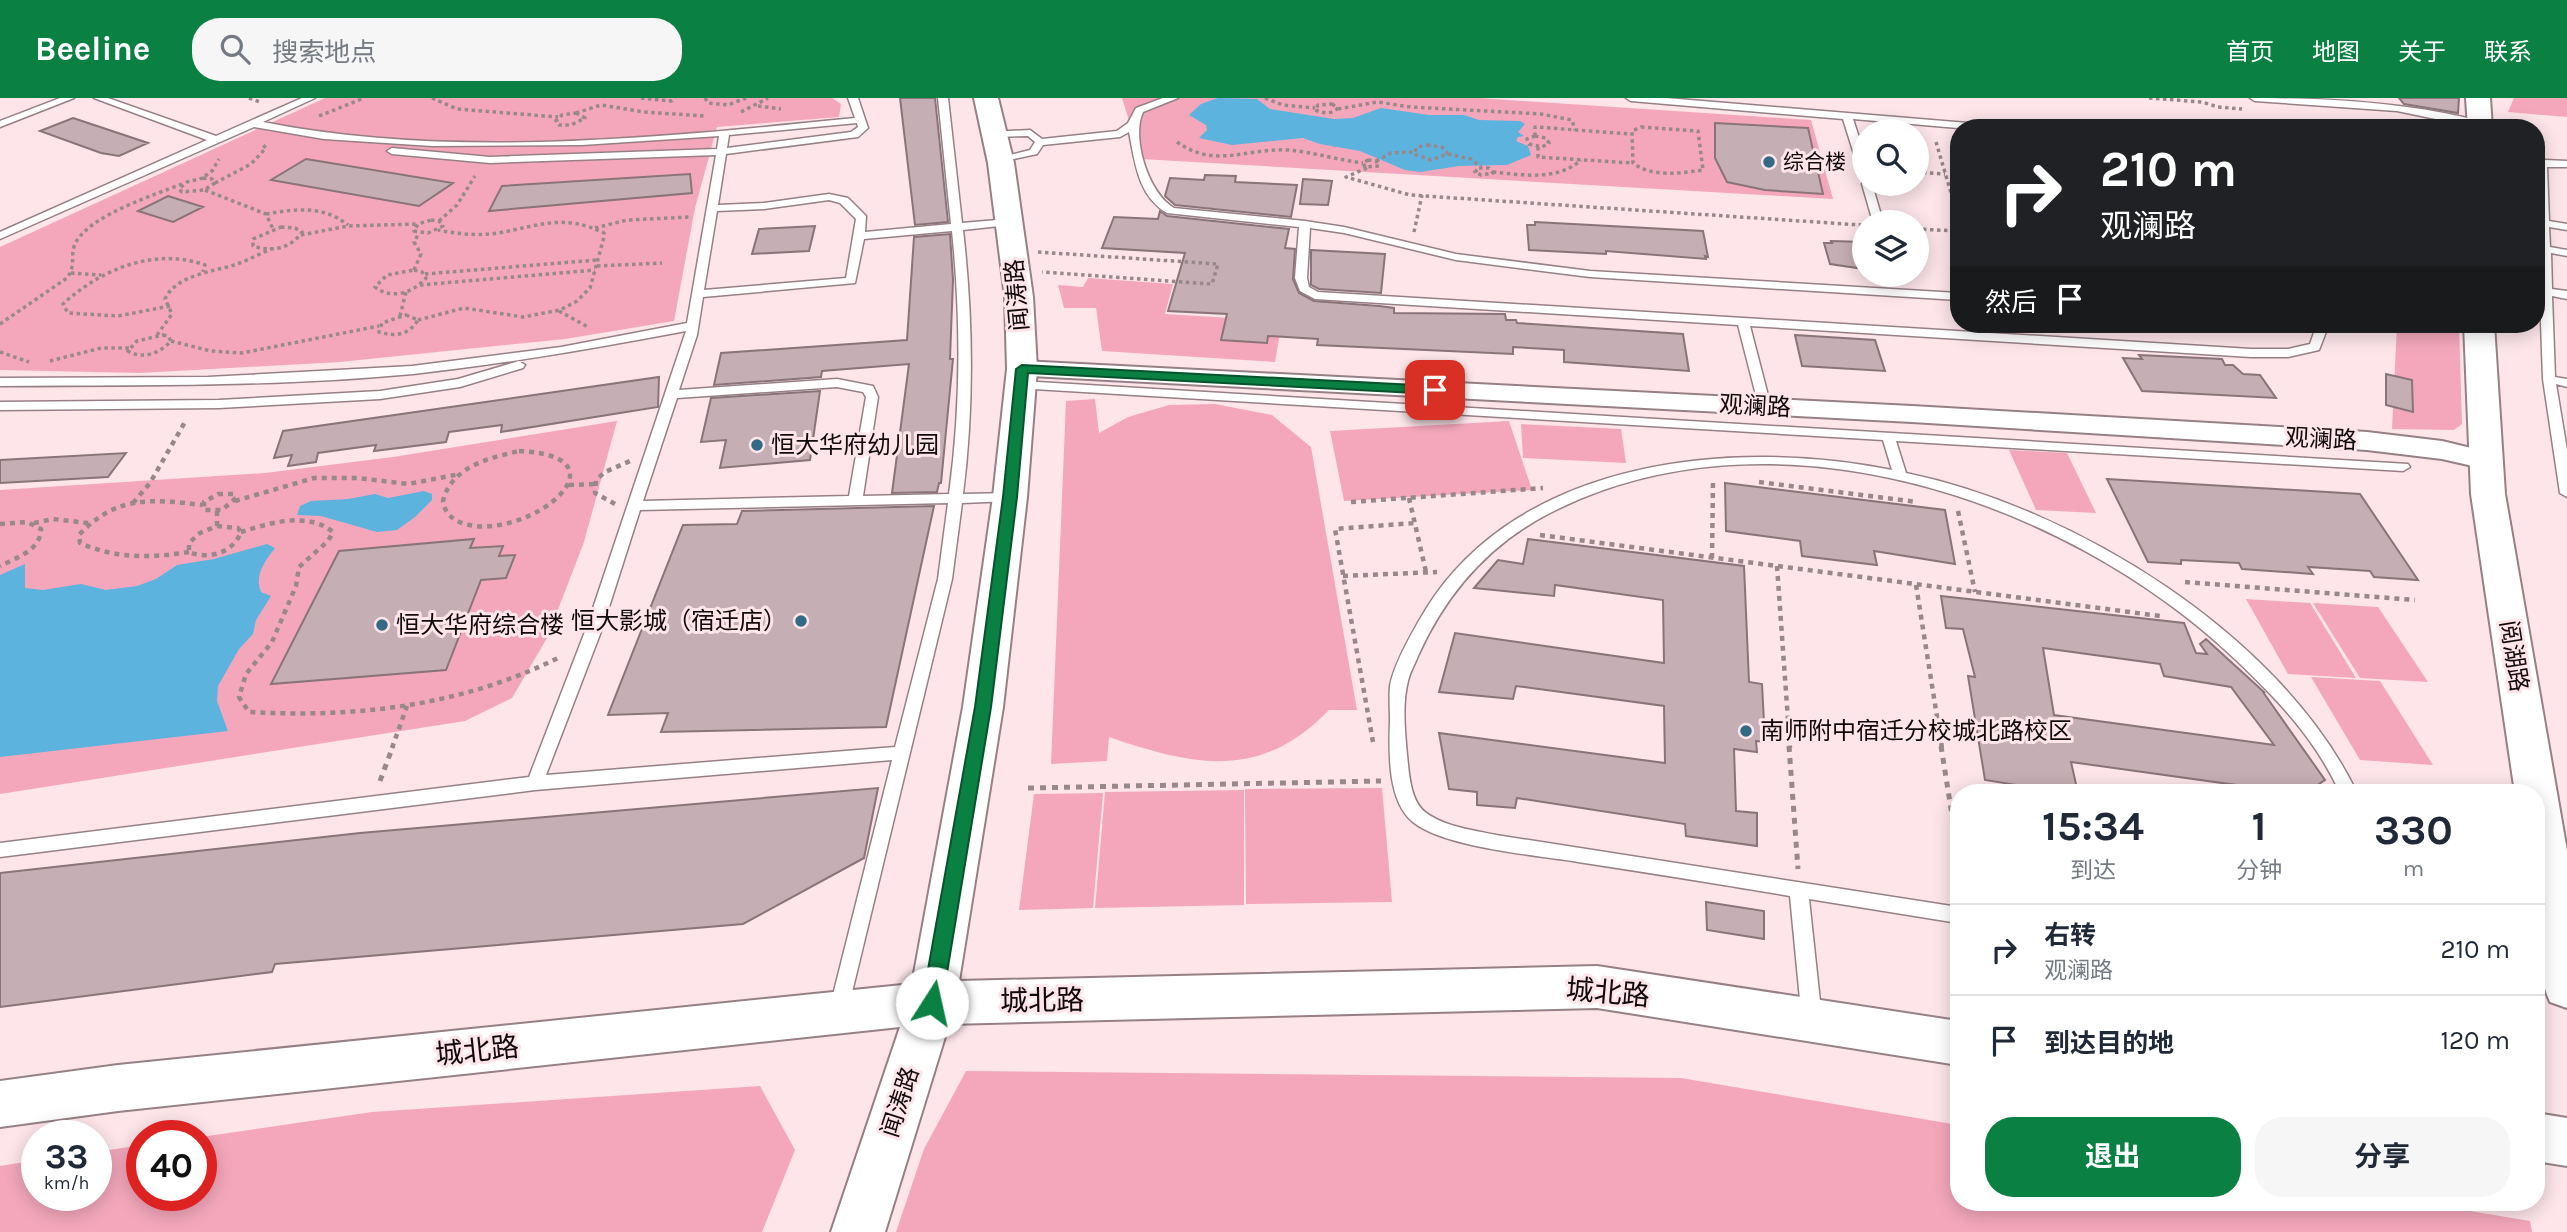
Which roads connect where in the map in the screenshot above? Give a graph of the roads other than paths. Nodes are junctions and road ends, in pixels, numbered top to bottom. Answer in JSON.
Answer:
{"nodes":[{"id":1,"x":69,"y":98,"type":"edge"},
{"id":2,"x":99,"y":98,"type":"edge"},
{"id":3,"x":310,"y":98,"type":"edge"},
{"id":4,"x":853,"y":98,"type":"edge"},
{"id":5,"x":943,"y":98,"type":"edge"},
{"id":6,"x":1173,"y":98,"type":"edge"},
{"id":7,"x":1631,"y":98,"type":"edge"},
{"id":8,"x":2255,"y":98,"type":"edge"},
{"id":9,"x":2478,"y":98,"type":"edge"},
{"id":10,"x":1129,"y":100,"type":"dead end"},
{"id":11,"x":1146,"y":106,"type":"junction"},
{"id":12,"x":1847,"y":116,"type":"junction"},
{"id":13,"x":2456,"y":119,"type":"edge"},
{"id":14,"x":2480,"y":119,"type":"edge"},
{"id":15,"x":861,"y":120,"type":"junction"},
{"id":16,"x":251,"y":123,"type":"junction"},
{"id":17,"x":0,"y":124,"type":"edge"},
{"id":18,"x":1132,"y":125,"type":"junction"},
{"id":19,"x":1950,"y":125,"type":"edge"},
{"id":20,"x":994,"y":130,"type":"edge"},
{"id":21,"x":1852,"y":132,"type":"edge"},
{"id":22,"x":1121,"y":134,"type":"junction"},
{"id":23,"x":724,"y":135,"type":"junction"},
{"id":24,"x":214,"y":139,"type":"junction"},
{"id":25,"x":349,"y":140,"type":"junction"},
{"id":26,"x":1040,"y":142,"type":"junction"},
{"id":27,"x":1137,"y":147,"type":"junction"},
{"id":28,"x":720,"y":152,"type":"junction"},
{"id":29,"x":2545,"y":163,"type":"edge"},
{"id":30,"x":2567,"y":164,"type":"edge"},
{"id":31,"x":711,"y":211,"type":"junction"},
{"id":32,"x":2545,"y":223,"type":"edge"},
{"id":33,"x":1306,"y":224,"type":"junction"},
{"id":34,"x":957,"y":227,"type":"junction"},
{"id":35,"x":2567,"y":227,"type":"edge"},
{"id":36,"x":0,"y":236,"type":"edge"},
{"id":37,"x":859,"y":236,"type":"junction"},
{"id":38,"x":1012,"y":248,"type":"junction"},
{"id":39,"x":2545,"y":249,"type":"edge"},
{"id":40,"x":2567,"y":253,"type":"edge"},
{"id":41,"x":2545,"y":291,"type":"edge"},
{"id":42,"x":698,"y":294,"type":"junction"},
{"id":43,"x":2567,"y":295,"type":"edge"},
{"id":44,"x":1950,"y":296,"type":"edge"},
{"id":45,"x":1743,"y":322,"type":"junction"},
{"id":46,"x":692,"y":326,"type":"junction"},
{"id":47,"x":2320,"y":333,"type":"edge"},
{"id":48,"x":2479,"y":333,"type":"edge"},
{"id":49,"x":2545,"y":333,"type":"edge"},
{"id":50,"x":561,"y":351,"type":"junction"},
{"id":51,"x":1022,"y":377,"type":"junction"},
{"id":52,"x":2549,"y":379,"type":"junction"},
{"id":53,"x":0,"y":382,"type":"edge"},
{"id":54,"x":2567,"y":383,"type":"edge"},
{"id":55,"x":672,"y":394,"type":"junction"},
{"id":56,"x":0,"y":406,"type":"edge"},
{"id":57,"x":1765,"y":407,"type":"junction"},
{"id":58,"x":2561,"y":421,"type":"edge"},
{"id":59,"x":1888,"y":436,"type":"junction"},
{"id":60,"x":1747,"y":443,"type":"junction"},
{"id":61,"x":2486,"y":460,"type":"junction"},
{"id":62,"x":2403,"y":467,"type":"dead end"},
{"id":63,"x":1900,"y":475,"type":"junction"},
{"id":64,"x":2567,"y":490,"type":"edge"},
{"id":65,"x":1010,"y":497,"type":"junction"},
{"id":66,"x":956,"y":498,"type":"junction"},
{"id":67,"x":855,"y":500,"type":"junction"},
{"id":68,"x":636,"y":506,"type":"junction"},
{"id":69,"x":902,"y":753,"type":"junction"},
{"id":70,"x":536,"y":782,"type":"junction"},
{"id":71,"x":2344,"y":784,"type":"edge"},
{"id":72,"x":2534,"y":784,"type":"edge"},
{"id":73,"x":0,"y":850,"type":"edge"},
{"id":74,"x":2545,"y":850,"type":"edge"},
{"id":75,"x":1799,"y":890,"type":"junction"},
{"id":76,"x":1950,"y":914,"type":"edge"},
{"id":77,"x":2567,"y":987,"type":"edge"},
{"id":78,"x":932,"y":1003,"type":"junction"},
{"id":79,"x":838,"y":1012,"type":"junction"},
{"id":80,"x":1812,"y":1021,"type":"junction"},
{"id":81,"x":1950,"y":1043,"type":"edge"},
{"id":82,"x":0,"y":1104,"type":"edge"},
{"id":83,"x":2545,"y":1138,"type":"edge"},
{"id":84,"x":2567,"y":1142,"type":"edge"},
{"id":85,"x":858,"y":1232,"type":"edge"}],
"edges":[{"from":1,"to":17,"type":"lane"},
{"from":2,"to":24,"type":"lane"},
{"from":3,"to":16,"type":"lane"},
{"from":4,"to":15,"type":"lane"},
{"from":5,"to":34,"type":"lane"},
{"from":6,"to":11,"type":"lane"},
{"from":7,"to":12,"type":"lane"},
{"from":8,"to":13,"type":"lane"},
{"from":9,"to":14,"type":"street"},
{"from":10,"to":11,"type":"lane"},
{"from":11,"to":18,"type":"lane"},
{"from":12,"to":19,"type":"lane"},
{"from":12,"to":21,"type":"lane"},
{"from":15,"to":23,"type":"lane"},
{"from":15,"to":28,"type":"lane"},
{"from":16,"to":24,"type":"lane"},
{"from":16,"to":25,"type":"lane"},
{"from":18,"to":22,"type":"lane"},
{"from":18,"to":27,"type":"lane"},
{"from":20,"to":26,"type":"lane"},
{"from":20,"to":26,"type":"lane"},
{"from":20,"to":38,"type":"street","name":"闻涛路"},
{"from":22,"to":26,"type":"lane"},
{"from":22,"to":27,"type":"lane"},
{"from":23,"to":25,"type":"lane"},
{"from":23,"to":28,"type":"lane"},
{"from":24,"to":36,"type":"lane"},
{"from":25,"to":28,"type":"lane"},
{"from":27,"to":33,"type":"lane"},
{"from":28,"to":31,"type":"lane"},
{"from":29,"to":30,"type":"lane"},
{"from":31,"to":37,"type":"lane"},
{"from":31,"to":42,"type":"lane"},
{"from":32,"to":35,"type":"lane"},
{"from":33,"to":44,"type":"lane"},
{"from":33,"to":45,"type":"lane"},
{"from":34,"to":37,"type":"lane"},
{"from":34,"to":38,"type":"lane"},
{"from":34,"to":66,"type":"lane"},
{"from":37,"to":42,"type":"lane"},
{"from":38,"to":51,"type":"street","name":"闻涛路"},
{"from":39,"to":40,"type":"lane"},
{"from":41,"to":43,"type":"lane"},
{"from":42,"to":46,"type":"lane"},
{"from":45,"to":47,"type":"lane"},
{"from":45,"to":57,"type":"lane"},
{"from":46,"to":50,"type":"lane"},
{"from":46,"to":55,"type":"lane"},
{"from":48,"to":61,"type":"street","name":"阅湖路"},
{"from":49,"to":52,"type":"lane"},
{"from":50,"to":53,"type":"lane"},
{"from":50,"to":56,"type":"lane"},
{"from":51,"to":57,"type":"street","name":"观澜路"},
{"from":51,"to":60,"type":"lane"},
{"from":51,"to":65,"type":"street","name":"闻涛路"},
{"from":52,"to":54,"type":"lane"},
{"from":52,"to":58,"type":"lane"},
{"from":55,"to":67,"type":"lane"},
{"from":55,"to":68,"type":"lane"},
{"from":57,"to":61,"type":"street","name":"观澜路"},
{"from":58,"to":64,"type":"lane"},
{"from":59,"to":60,"type":"lane"},
{"from":59,"to":62,"type":"lane"},
{"from":59,"to":63,"type":"lane"},
{"from":60,"to":63,"type":"lane"},
{"from":60,"to":75,"type":"lane"},
{"from":61,"to":72,"type":"street","name":"阅湖路"},
{"from":63,"to":71,"type":"lane"},
{"from":65,"to":66,"type":"lane"},
{"from":65,"to":78,"type":"street","name":"闻涛路"},
{"from":66,"to":67,"type":"lane"},
{"from":66,"to":69,"type":"lane"},
{"from":67,"to":68,"type":"lane"},
{"from":68,"to":70,"type":"lane"},
{"from":69,"to":70,"type":"lane"},
{"from":69,"to":79,"type":"lane"},
{"from":70,"to":73,"type":"lane"},
{"from":74,"to":77,"type":"street","name":"阅湖路"},
{"from":75,"to":76,"type":"lane"},
{"from":75,"to":80,"type":"lane"},
{"from":78,"to":79,"type":"street","name":"城北路"},
{"from":78,"to":80,"type":"street","name":"城北路"},
{"from":78,"to":85,"type":"street","name":"闻涛路"},
{"from":79,"to":82,"type":"street","name":"城北路"},
{"from":80,"to":81,"type":"street","name":"城北路"},
{"from":83,"to":84,"type":"street"}]}
